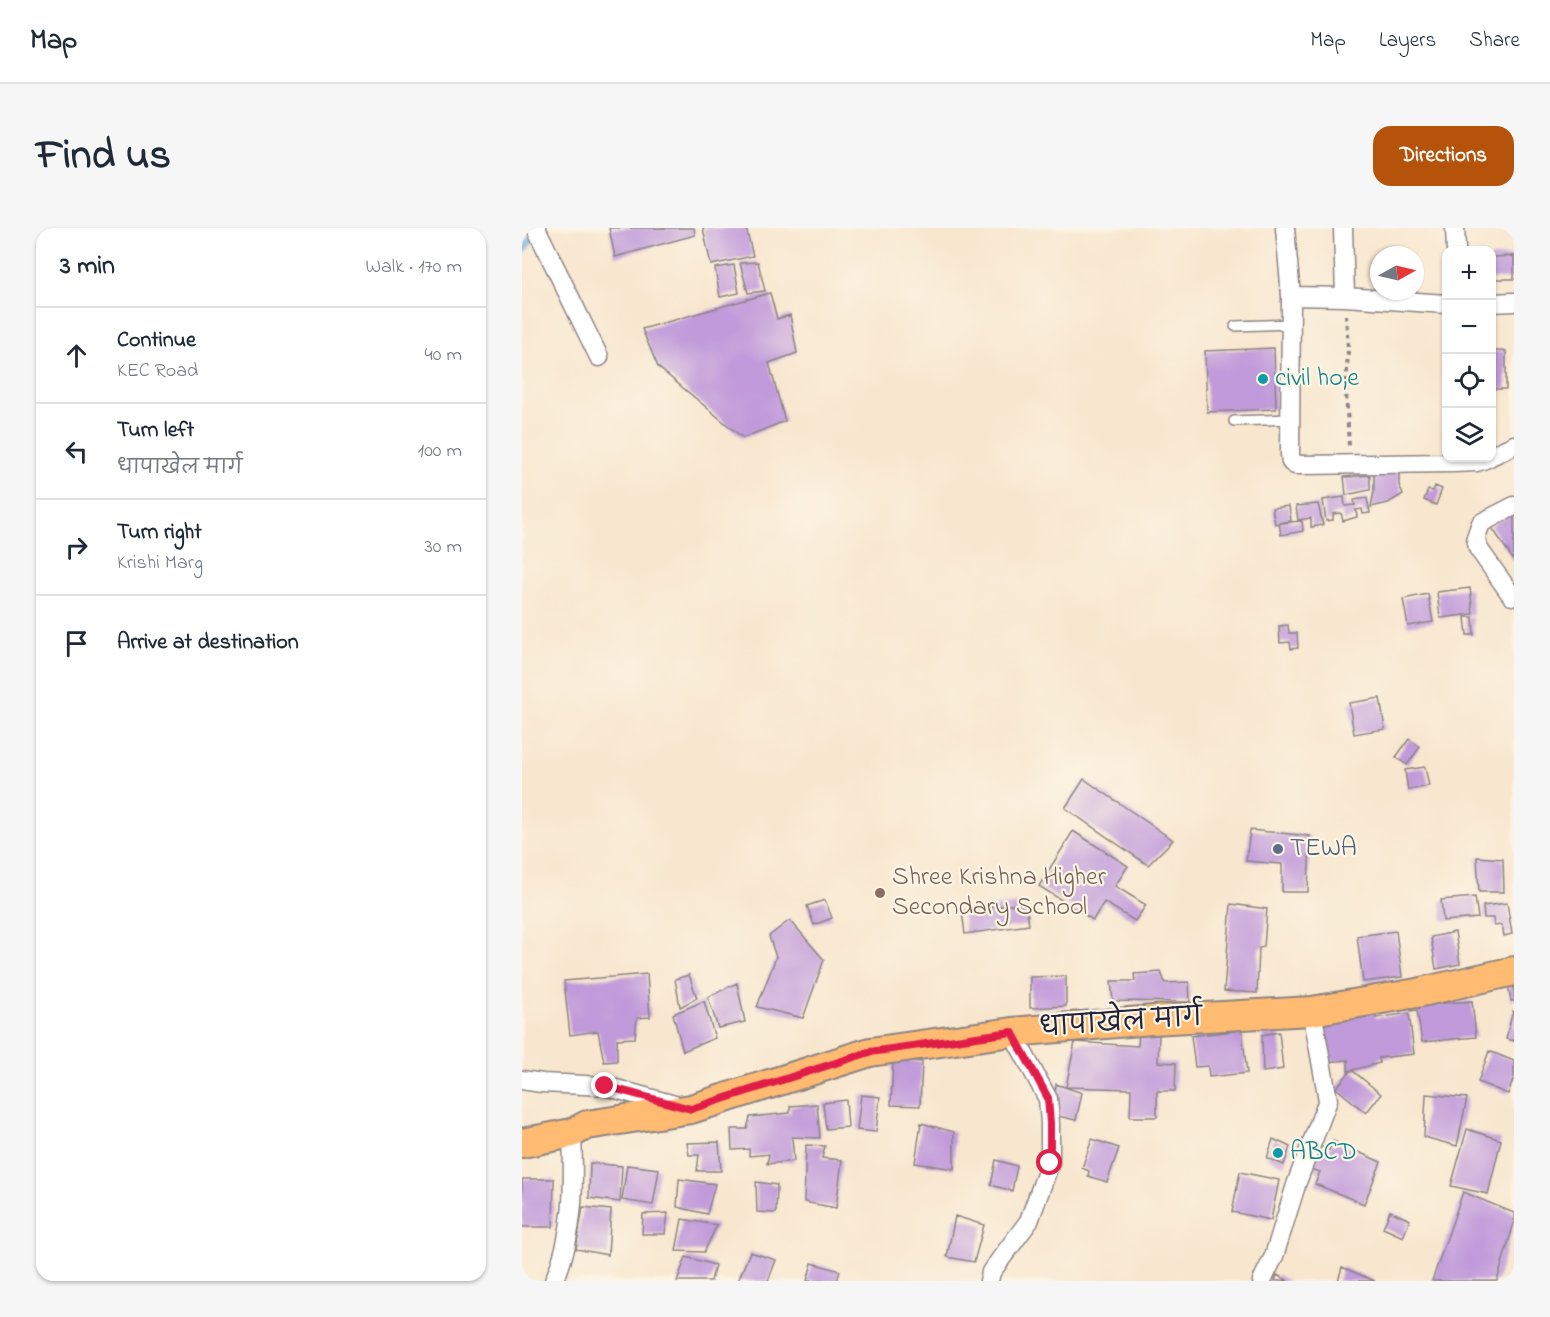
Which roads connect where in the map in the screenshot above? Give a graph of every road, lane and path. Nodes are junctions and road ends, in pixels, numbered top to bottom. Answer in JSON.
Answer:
{"nodes":[{"id":1,"x":536,"y":228,"type":"edge"},
{"id":2,"x":1284,"y":228,"type":"edge"},
{"id":3,"x":1343,"y":228,"type":"edge"},
{"id":4,"x":1455,"y":228,"type":"edge"},
{"id":5,"x":1456,"y":246,"type":"edge"},
{"id":6,"x":1291,"y":296,"type":"junction"},
{"id":7,"x":1345,"y":297,"type":"junction"},
{"id":8,"x":1514,"y":302,"type":"edge"},
{"id":9,"x":1496,"y":303,"type":"edge"},
{"id":10,"x":1442,"y":304,"type":"edge"},
{"id":11,"x":1290,"y":324,"type":"junction"},
{"id":12,"x":1235,"y":326,"type":"dead end"},
{"id":13,"x":599,"y":357,"type":"dead end"},
{"id":14,"x":1290,"y":419,"type":"junction"},
{"id":15,"x":1234,"y":421,"type":"dead end"},
{"id":16,"x":1514,"y":445,"type":"edge"},
{"id":17,"x":1496,"y":454,"type":"edge"},
{"id":18,"x":1477,"y":462,"type":"edge"},
{"id":19,"x":1349,"y":464,"type":"junction"},
{"id":20,"x":1514,"y":506,"type":"edge"},
{"id":21,"x":1512,"y":596,"type":"dead end"},
{"id":22,"x":1514,"y":971,"type":"edge"},
{"id":23,"x":1312,"y":1011,"type":"junction"},
{"id":24,"x":1012,"y":1032,"type":"junction"},
{"id":25,"x":522,"y":1080,"type":"edge"},
{"id":26,"x":691,"y":1109,"type":"junction"},
{"id":27,"x":572,"y":1133,"type":"junction"},
{"id":28,"x":522,"y":1143,"type":"edge"},
{"id":29,"x":554,"y":1281,"type":"edge"},
{"id":30,"x":989,"y":1281,"type":"edge"},
{"id":31,"x":1262,"y":1281,"type":"edge"}],
"edges":[{"from":1,"to":13,"type":"street"},
{"from":2,"to":6,"type":"street"},
{"from":3,"to":7,"type":"street"},
{"from":4,"to":5,"type":"street"},
{"from":6,"to":7,"type":"street"},
{"from":6,"to":11,"type":"street"},
{"from":7,"to":10,"type":"street"},
{"from":7,"to":19,"type":"path"},
{"from":8,"to":9,"type":"street"},
{"from":11,"to":12,"type":"lane"},
{"from":11,"to":14,"type":"street"},
{"from":14,"to":15,"type":"lane"},
{"from":14,"to":19,"type":"street"},
{"from":16,"to":17,"type":"street"},
{"from":18,"to":19,"type":"street"},
{"from":20,"to":21,"type":"street"},
{"from":22,"to":23,"type":"main road","name":"धापाखेल मार्ग"},
{"from":23,"to":24,"type":"main road","name":"धापाखेल मार्ग"},
{"from":23,"to":31,"type":"street"},
{"from":24,"to":26,"type":"main road","name":"धापाखेल मार्ग"},
{"from":24,"to":30,"type":"street"},
{"from":25,"to":26,"type":"street"},
{"from":26,"to":27,"type":"main road","name":"धापाखेल मार्ग"},
{"from":27,"to":28,"type":"main road","name":"धापाखेल मार्ग"},
{"from":27,"to":29,"type":"street"}]}
